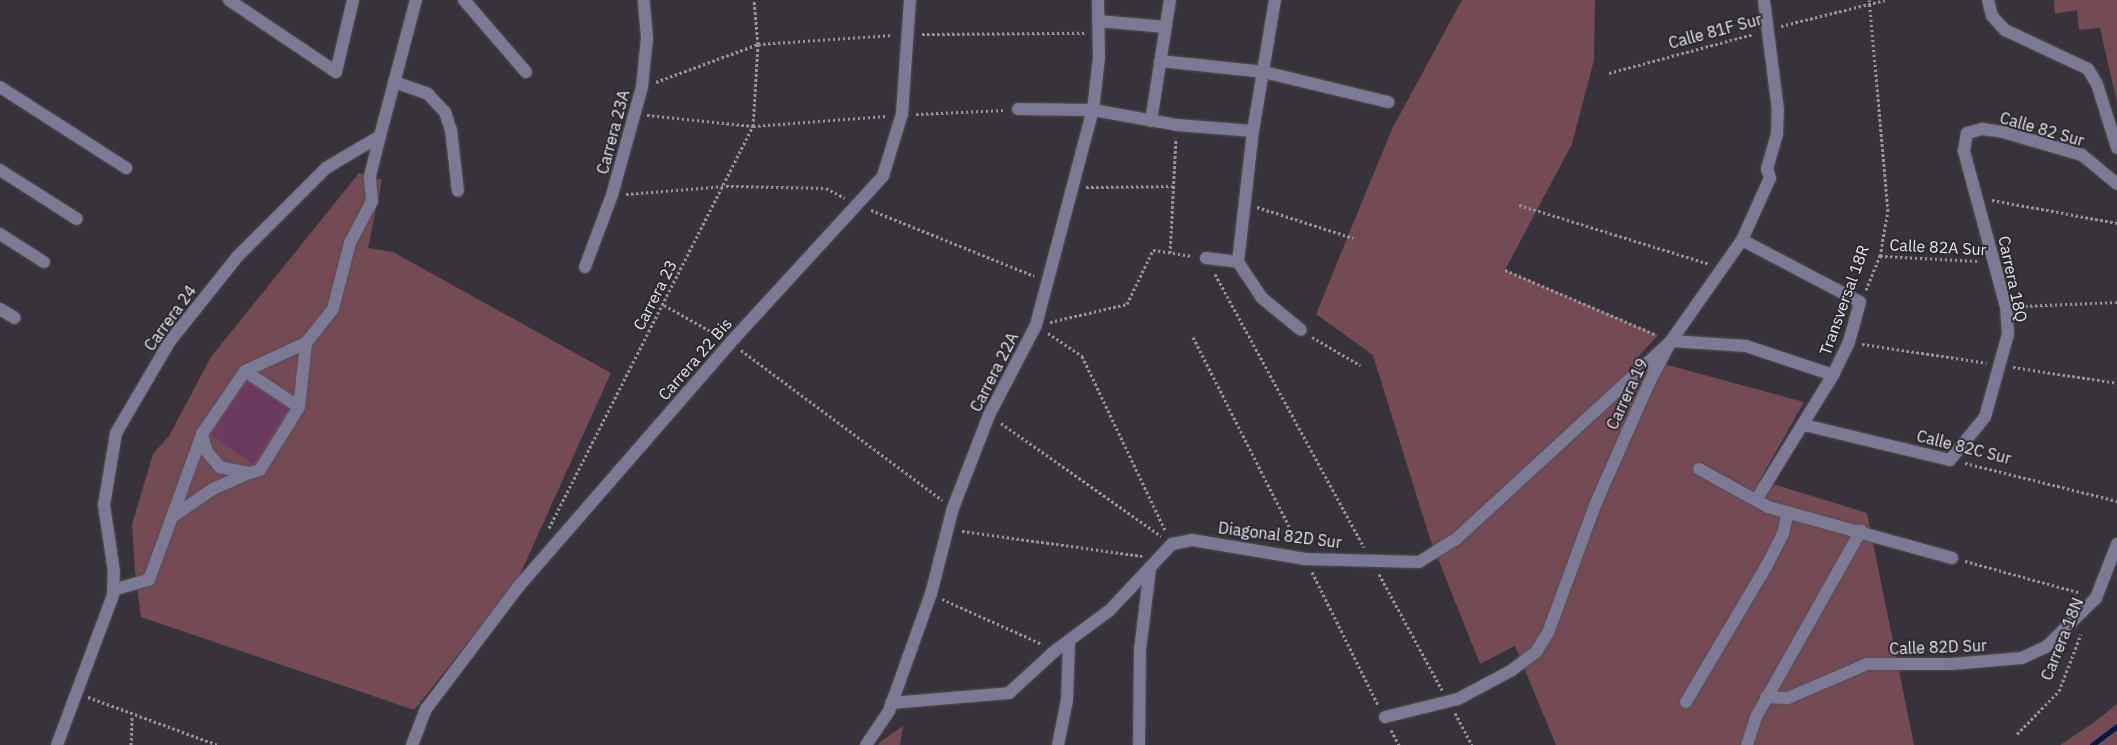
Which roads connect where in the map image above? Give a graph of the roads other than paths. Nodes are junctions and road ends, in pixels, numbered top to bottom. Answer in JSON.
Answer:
{"nodes":[{"id":1,"x":229,"y":0,"type":"edge"},
{"id":2,"x":353,"y":0,"type":"edge"},
{"id":3,"x":416,"y":0,"type":"edge"},
{"id":4,"x":464,"y":0,"type":"edge"},
{"id":5,"x":644,"y":0,"type":"edge"},
{"id":6,"x":910,"y":0,"type":"edge"},
{"id":7,"x":1098,"y":0,"type":"edge"},
{"id":8,"x":1170,"y":0,"type":"edge"},
{"id":9,"x":1274,"y":0,"type":"edge"},
{"id":10,"x":1764,"y":0,"type":"edge"},
{"id":11,"x":1989,"y":4,"type":"edge"},
{"id":12,"x":1098,"y":27,"type":"junction"},
{"id":13,"x":1166,"y":27,"type":"junction"},
{"id":14,"x":1160,"y":61,"type":"junction"},
{"id":15,"x":526,"y":72,"type":"dead end"},
{"id":16,"x":1264,"y":72,"type":"junction"},
{"id":17,"x":394,"y":82,"type":"junction"},
{"id":18,"x":0,"y":87,"type":"edge"},
{"id":19,"x":1388,"y":102,"type":"dead end"},
{"id":20,"x":1018,"y":109,"type":"road end"},
{"id":21,"x":1093,"y":110,"type":"junction"},
{"id":22,"x":1151,"y":121,"type":"junction"},
{"id":23,"x":1253,"y":130,"type":"junction"},
{"id":24,"x":380,"y":136,"type":"junction"},
{"id":25,"x":2117,"y":148,"type":"edge"},
{"id":26,"x":1964,"y":151,"type":"joint"},
{"id":27,"x":126,"y":168,"type":"dead end"},
{"id":28,"x":0,"y":170,"type":"edge"},
{"id":29,"x":2117,"y":184,"type":"edge"},
{"id":30,"x":458,"y":191,"type":"dead end"},
{"id":31,"x":77,"y":219,"type":"dead end"},
{"id":32,"x":0,"y":234,"type":"edge"},
{"id":33,"x":1742,"y":240,"type":"junction"},
{"id":34,"x":1206,"y":258,"type":"road end"},
{"id":35,"x":44,"y":262,"type":"dead end"},
{"id":36,"x":1238,"y":262,"type":"junction"},
{"id":37,"x":585,"y":267,"type":"dead end"},
{"id":38,"x":0,"y":309,"type":"edge"},
{"id":39,"x":15,"y":318,"type":"dead end"},
{"id":40,"x":1301,"y":330,"type":"road end"},
{"id":41,"x":1672,"y":341,"type":"junction"},
{"id":42,"x":306,"y":343,"type":"junction"},
{"id":43,"x":245,"y":370,"type":"junction"},
{"id":44,"x":1833,"y":375,"type":"junction"},
{"id":45,"x":299,"y":407,"type":"junction"},
{"id":46,"x":1804,"y":425,"type":"junction"},
{"id":47,"x":202,"y":434,"type":"junction"},
{"id":48,"x":1950,"y":460,"type":"joint"},
{"id":49,"x":1699,"y":469,"type":"dead end"},
{"id":50,"x":260,"y":470,"type":"junction"},
{"id":51,"x":1756,"y":500,"type":"junction"},
{"id":52,"x":1788,"y":514,"type":"junction"},
{"id":53,"x":172,"y":517,"type":"junction"},
{"id":54,"x":1861,"y":531,"type":"junction"},
{"id":55,"x":2117,"y":544,"type":"edge"},
{"id":56,"x":1952,"y":558,"type":"road end"},
{"id":57,"x":1154,"y":563,"type":"junction"},
{"id":58,"x":113,"y":590,"type":"junction"},
{"id":59,"x":2096,"y":598,"type":"joint"},
{"id":60,"x":1069,"y":642,"type":"junction"},
{"id":61,"x":1766,"y":697,"type":"junction"},
{"id":62,"x":1686,"y":702,"type":"dead end"},
{"id":63,"x":891,"y":703,"type":"junction"},
{"id":64,"x":1385,"y":717,"type":"dead end"},
{"id":65,"x":57,"y":745,"type":"edge"},
{"id":66,"x":412,"y":745,"type":"edge"},
{"id":67,"x":866,"y":745,"type":"edge"},
{"id":68,"x":1058,"y":745,"type":"edge"},
{"id":69,"x":1139,"y":745,"type":"edge"},
{"id":70,"x":1746,"y":745,"type":"edge"}],
"edges":[{"from":1,"to":2,"type":"street"},
{"from":3,"to":17,"type":"street"},
{"from":4,"to":15,"type":"street"},
{"from":5,"to":37,"type":"street","name":"Carrera 23A"},
{"from":6,"to":66,"type":"street","name":"Carrera 22 Bis"},
{"from":7,"to":12,"type":"street","name":"Carrera 22A"},
{"from":8,"to":13,"type":"street"},
{"from":9,"to":16,"type":"street"},
{"from":10,"to":33,"type":"street","name":"Carrera 19"},
{"from":11,"to":25,"type":"street"},
{"from":12,"to":13,"type":"street"},
{"from":12,"to":21,"type":"street","name":"Carrera 22A"},
{"from":13,"to":14,"type":"street"},
{"from":14,"to":16,"type":"street"},
{"from":14,"to":22,"type":"street"},
{"from":16,"to":19,"type":"street"},
{"from":16,"to":23,"type":"street"},
{"from":17,"to":24,"type":"street"},
{"from":17,"to":30,"type":"street"},
{"from":18,"to":27,"type":"street"},
{"from":20,"to":21,"type":"street"},
{"from":21,"to":22,"type":"street"},
{"from":21,"to":63,"type":"street","name":"Carrera 22A"},
{"from":22,"to":23,"type":"street"},
{"from":23,"to":36,"type":"street"},
{"from":24,"to":42,"type":"street"},
{"from":24,"to":58,"type":"street","name":"Carrera 24"},
{"from":26,"to":29,"type":"street","name":"Calle 82 Sur"},
{"from":26,"to":48,"type":"street","name":"Carrera 18Q"},
{"from":28,"to":31,"type":"street"},
{"from":32,"to":35,"type":"street"},
{"from":33,"to":41,"type":"street","name":"Carrera 19"},
{"from":33,"to":44,"type":"street","name":"Transversal 18R"},
{"from":34,"to":36,"type":"street"},
{"from":36,"to":40,"type":"street"},
{"from":38,"to":39,"type":"street"},
{"from":41,"to":44,"type":"street"},
{"from":41,"to":57,"type":"street","name":"Diagonal 82D Sur"},
{"from":41,"to":64,"type":"street","name":"Carrera 19"},
{"from":42,"to":43,"type":"street"},
{"from":42,"to":45,"type":"street"},
{"from":43,"to":45,"type":"street"},
{"from":43,"to":47,"type":"street"},
{"from":44,"to":46,"type":"street","name":"Transversal 18R"},
{"from":45,"to":50,"type":"street"},
{"from":46,"to":48,"type":"street","name":"Calle 82C Sur"},
{"from":46,"to":51,"type":"street","name":"Transversal 18R"},
{"from":47,"to":50,"type":"street"},
{"from":47,"to":53,"type":"street"},
{"from":49,"to":51,"type":"street"},
{"from":50,"to":53,"type":"street"},
{"from":51,"to":52,"type":"street"},
{"from":52,"to":54,"type":"street"},
{"from":52,"to":62,"type":"street"},
{"from":53,"to":58,"type":"street"},
{"from":54,"to":56,"type":"street"},
{"from":54,"to":61,"type":"street"},
{"from":55,"to":59,"type":"street","name":"Carrera 18N"},
{"from":57,"to":60,"type":"street"},
{"from":57,"to":69,"type":"street"},
{"from":58,"to":65,"type":"street","name":"Carrera 24"},
{"from":59,"to":61,"type":"street","name":"Calle 82D Sur"},
{"from":60,"to":63,"type":"street"},
{"from":60,"to":68,"type":"street"},
{"from":61,"to":70,"type":"street"},
{"from":63,"to":67,"type":"street","name":"Carrera 22A"}]}
